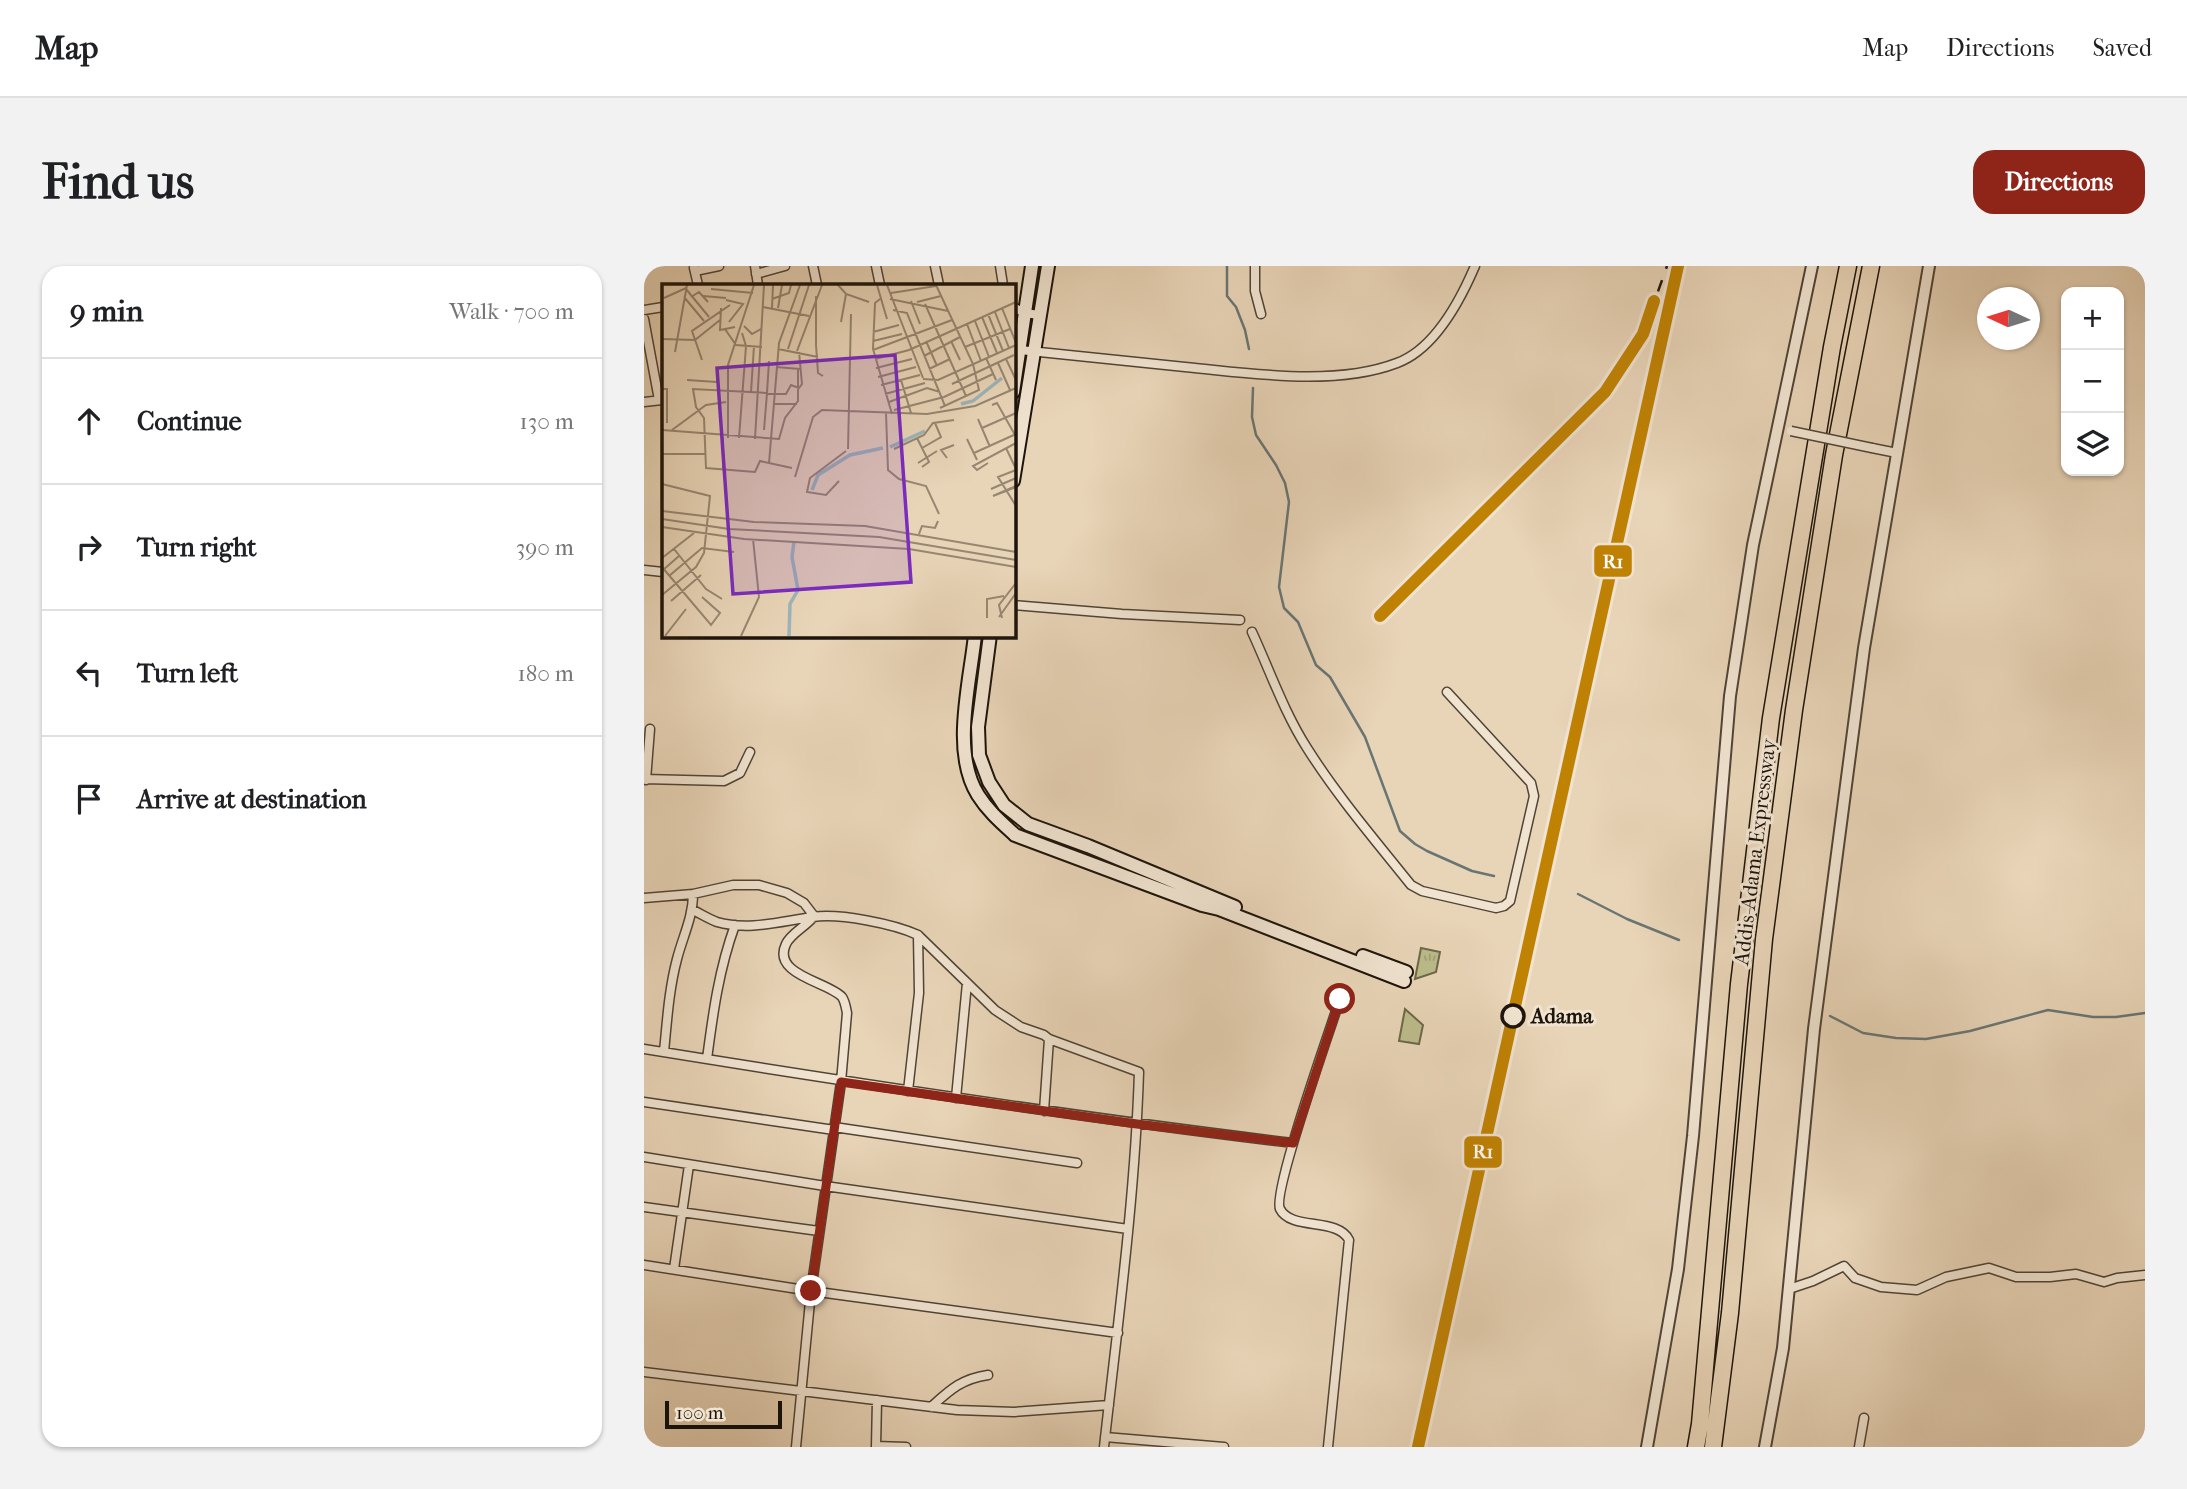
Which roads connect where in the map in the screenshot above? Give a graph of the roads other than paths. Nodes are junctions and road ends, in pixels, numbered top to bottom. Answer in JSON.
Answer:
{"nodes":[{"id":1,"x":719,"y":266,"type":"edge"},
{"id":2,"x":786,"y":266,"type":"edge"},
{"id":3,"x":813,"y":266,"type":"edge"},
{"id":4,"x":876,"y":266,"type":"edge"},
{"id":5,"x":935,"y":266,"type":"edge"},
{"id":6,"x":1000,"y":266,"type":"edge"},
{"id":7,"x":1032,"y":266,"type":"edge"},
{"id":8,"x":1048,"y":266,"type":"edge"},
{"id":9,"x":1255,"y":266,"type":"edge"},
{"id":10,"x":1475,"y":266,"type":"edge"},
{"id":11,"x":1812,"y":266,"type":"edge"},
{"id":12,"x":1848,"y":266,"type":"edge"},
{"id":13,"x":1871,"y":266,"type":"edge"},
{"id":14,"x":1928,"y":266,"type":"edge"},
{"id":15,"x":695,"y":268,"type":"edge"},
{"id":16,"x":755,"y":270,"type":"edge"},
{"id":17,"x":817,"y":284,"type":"edge"},
{"id":18,"x":880,"y":284,"type":"edge"},
{"id":19,"x":939,"y":284,"type":"edge"},
{"id":20,"x":1003,"y":284,"type":"edge"},
{"id":21,"x":662,"y":307,"type":"edge"},
{"id":22,"x":644,"y":310,"type":"edge"},
{"id":23,"x":1019,"y":310,"type":"edge"},
{"id":24,"x":1261,"y":314,"type":"dead end"},
{"id":25,"x":1039,"y":315,"type":"junction"},
{"id":26,"x":644,"y":319,"type":"edge"},
{"id":27,"x":1020,"y":350,"type":"junction"},
{"id":28,"x":1034,"y":351,"type":"junction"},
{"id":29,"x":1015,"y":380,"type":"edge"},
{"id":30,"x":661,"y":400,"type":"edge"},
{"id":31,"x":644,"y":402,"type":"edge"},
{"id":32,"x":1777,"y":428,"type":"junction"},
{"id":33,"x":1897,"y":453,"type":"junction"},
{"id":34,"x":1015,"y":469,"type":"edge"},
{"id":35,"x":644,"y":570,"type":"edge"},
{"id":36,"x":662,"y":572,"type":"edge"},
{"id":37,"x":1015,"y":605,"type":"edge"},
{"id":38,"x":1241,"y":620,"type":"dead end"},
{"id":39,"x":1252,"y":632,"type":"dead end"},
{"id":40,"x":975,"y":637,"type":"edge"},
{"id":41,"x":990,"y":637,"type":"edge"},
{"id":42,"x":1447,"y":692,"type":"dead end"},
{"id":43,"x":650,"y":729,"type":"dead end"},
{"id":44,"x":750,"y":752,"type":"dead end"},
{"id":45,"x":645,"y":780,"type":"edge"},
{"id":46,"x":693,"y":894,"type":"junction"},
{"id":47,"x":644,"y":898,"type":"edge"},
{"id":48,"x":693,"y":910,"type":"junction"},
{"id":49,"x":814,"y":916,"type":"junction"},
{"id":50,"x":735,"y":925,"type":"junction"},
{"id":51,"x":918,"y":935,"type":"junction"},
{"id":52,"x":967,"y":983,"type":"junction"},
{"id":53,"x":1340,"y":999,"type":"dead end"},
{"id":54,"x":1049,"y":1039,"type":"junction"},
{"id":55,"x":644,"y":1049,"type":"edge"},
{"id":56,"x":664,"y":1052,"type":"junction"},
{"id":57,"x":707,"y":1059,"type":"junction"},
{"id":58,"x":841,"y":1082,"type":"junction"},
{"id":59,"x":908,"y":1091,"type":"junction"},
{"id":60,"x":956,"y":1098,"type":"junction"},
{"id":61,"x":644,"y":1102,"type":"edge"},
{"id":62,"x":1044,"y":1111,"type":"junction"},
{"id":63,"x":1137,"y":1124,"type":"junction"},
{"id":64,"x":834,"y":1128,"type":"junction"},
{"id":65,"x":1293,"y":1143,"type":"junction"},
{"id":66,"x":644,"y":1157,"type":"edge"},
{"id":67,"x":1077,"y":1163,"type":"dead end"},
{"id":68,"x":689,"y":1164,"type":"junction"},
{"id":69,"x":825,"y":1186,"type":"junction"},
{"id":70,"x":644,"y":1207,"type":"edge"},
{"id":71,"x":682,"y":1212,"type":"junction"},
{"id":72,"x":1128,"y":1229,"type":"junction"},
{"id":73,"x":819,"y":1231,"type":"junction"},
{"id":74,"x":644,"y":1265,"type":"edge"},
{"id":75,"x":674,"y":1269,"type":"junction"},
{"id":76,"x":2145,"y":1275,"type":"edge"},
{"id":77,"x":1789,"y":1289,"type":"junction"},
{"id":78,"x":811,"y":1291,"type":"junction"},
{"id":79,"x":1118,"y":1332,"type":"junction"},
{"id":80,"x":644,"y":1373,"type":"edge"},
{"id":81,"x":988,"y":1376,"type":"dead end"},
{"id":82,"x":801,"y":1390,"type":"junction"},
{"id":83,"x":877,"y":1400,"type":"junction"},
{"id":84,"x":1109,"y":1405,"type":"junction"},
{"id":85,"x":931,"y":1407,"type":"junction"},
{"id":86,"x":1864,"y":1418,"type":"dead end"},
{"id":87,"x":1105,"y":1437,"type":"junction"},
{"id":88,"x":876,"y":1446,"type":"edge"},
{"id":89,"x":796,"y":1447,"type":"edge"},
{"id":90,"x":905,"y":1447,"type":"edge"},
{"id":91,"x":1104,"y":1447,"type":"edge"},
{"id":92,"x":1224,"y":1447,"type":"edge"},
{"id":93,"x":1328,"y":1447,"type":"edge"},
{"id":94,"x":1647,"y":1447,"type":"edge"},
{"id":95,"x":1696,"y":1447,"type":"edge"},
{"id":96,"x":1713,"y":1447,"type":"edge"},
{"id":97,"x":1765,"y":1447,"type":"edge"},
{"id":98,"x":1859,"y":1447,"type":"edge"}],
"edges":[{"from":1,"to":15,"type":"street"},
{"from":2,"to":16,"type":"street"},
{"from":3,"to":17,"type":"street"},
{"from":4,"to":18,"type":"street"},
{"from":5,"to":19,"type":"street"},
{"from":6,"to":20,"type":"street"},
{"from":7,"to":23,"type":"main road"},
{"from":8,"to":25,"type":"main road"},
{"from":9,"to":24,"type":"street"},
{"from":10,"to":28,"type":"street"},
{"from":11,"to":32,"type":"street"},
{"from":12,"to":95,"type":"highway","name":"Addis-Adama Expressway"},
{"from":13,"to":96,"type":"highway","name":"Addis-Adama Expressway"},
{"from":14,"to":33,"type":"street"},
{"from":21,"to":22,"type":"street"},
{"from":23,"to":25,"type":"street"},
{"from":23,"to":27,"type":"main road"},
{"from":25,"to":28,"type":"main road"},
{"from":26,"to":30,"type":"street"},
{"from":27,"to":28,"type":"street"},
{"from":27,"to":29,"type":"main road"},
{"from":28,"to":34,"type":"main road"},
{"from":30,"to":31,"type":"street"},
{"from":32,"to":33,"type":"street","bridge":true},
{"from":32,"to":94,"type":"street"},
{"from":33,"to":77,"type":"street"},
{"from":35,"to":36,"type":"street"},
{"from":37,"to":38,"type":"street"},
{"from":39,"to":42,"type":"street"},
{"from":40,"to":41,"type":"main road"},
{"from":43,"to":45,"type":"street"},
{"from":44,"to":45,"type":"street"},
{"from":46,"to":47,"type":"street"},
{"from":46,"to":48,"type":"street"},
{"from":46,"to":49,"type":"street"},
{"from":48,"to":50,"type":"street"},
{"from":48,"to":56,"type":"street"},
{"from":49,"to":50,"type":"street"},
{"from":49,"to":51,"type":"street"},
{"from":49,"to":58,"type":"street"},
{"from":50,"to":57,"type":"street"},
{"from":51,"to":52,"type":"street"},
{"from":51,"to":59,"type":"street"},
{"from":52,"to":54,"type":"street"},
{"from":52,"to":60,"type":"street"},
{"from":53,"to":65,"type":"street"},
{"from":54,"to":62,"type":"street"},
{"from":54,"to":63,"type":"street"},
{"from":55,"to":56,"type":"street"},
{"from":56,"to":57,"type":"street"},
{"from":57,"to":58,"type":"street"},
{"from":58,"to":59,"type":"street"},
{"from":58,"to":64,"type":"street"},
{"from":59,"to":60,"type":"street"},
{"from":60,"to":62,"type":"street"},
{"from":61,"to":64,"type":"street"},
{"from":62,"to":63,"type":"street"},
{"from":63,"to":65,"type":"street"},
{"from":63,"to":72,"type":"street"},
{"from":64,"to":67,"type":"street"},
{"from":64,"to":69,"type":"street"},
{"from":65,"to":93,"type":"street"},
{"from":66,"to":68,"type":"street"},
{"from":68,"to":69,"type":"street"},
{"from":68,"to":71,"type":"street"},
{"from":69,"to":72,"type":"street"},
{"from":69,"to":73,"type":"street"},
{"from":70,"to":71,"type":"street"},
{"from":71,"to":73,"type":"street"},
{"from":71,"to":75,"type":"street"},
{"from":72,"to":79,"type":"street"},
{"from":73,"to":78,"type":"street"},
{"from":74,"to":75,"type":"street"},
{"from":75,"to":78,"type":"street"},
{"from":76,"to":77,"type":"street"},
{"from":77,"to":97,"type":"street"},
{"from":78,"to":79,"type":"street"},
{"from":78,"to":82,"type":"street"},
{"from":79,"to":84,"type":"street"},
{"from":80,"to":82,"type":"street"},
{"from":81,"to":85,"type":"street"},
{"from":82,"to":83,"type":"street"},
{"from":82,"to":89,"type":"street"},
{"from":83,"to":85,"type":"street"},
{"from":83,"to":88,"type":"street"},
{"from":84,"to":85,"type":"street"},
{"from":84,"to":87,"type":"street"},
{"from":86,"to":98,"type":"street"},
{"from":87,"to":91,"type":"street"},
{"from":87,"to":92,"type":"street"},
{"from":88,"to":90,"type":"street"}]}
